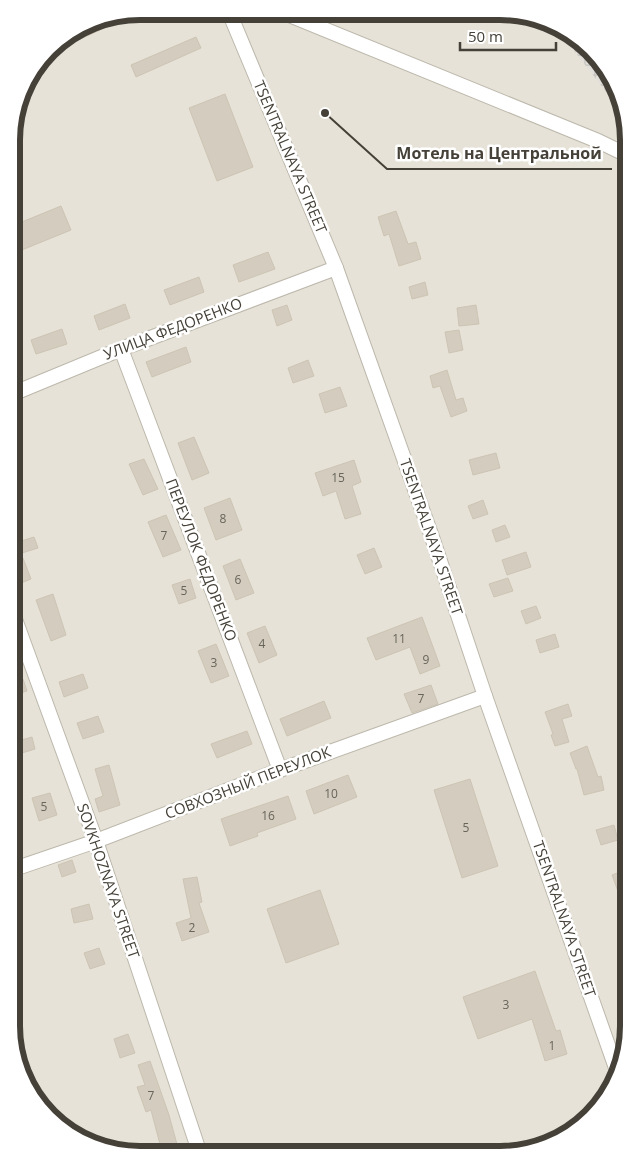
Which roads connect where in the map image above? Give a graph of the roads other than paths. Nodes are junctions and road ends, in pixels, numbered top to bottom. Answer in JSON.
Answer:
{"nodes":[{"id":1,"x":231,"y":20,"type":"edge"},
{"id":2,"x":301,"y":20,"type":"edge"},
{"id":3,"x":620,"y":152,"type":"edge"},
{"id":4,"x":336,"y":268,"type":"junction"},
{"id":5,"x":121,"y":349,"type":"junction"},
{"id":6,"x":20,"y":391,"type":"edge"},
{"id":7,"x":20,"y":633,"type":"edge"},
{"id":8,"x":485,"y":696,"type":"junction"},
{"id":9,"x":280,"y":770,"type":"junction"},
{"id":10,"x":96,"y":842,"type":"junction"},
{"id":11,"x":20,"y":867,"type":"edge"},
{"id":12,"x":614,"y":1063,"type":"edge"},
{"id":13,"x":197,"y":1146,"type":"edge"}],
"edges":[{"from":1,"to":4,"type":"street","name":"TSENTRALNAYA STREET"},
{"from":2,"to":3,"type":"street"},
{"from":4,"to":5,"type":"street","name":"УЛИЦА ФЕДОРЕНКО"},
{"from":4,"to":8,"type":"street","name":"TSENTRALNAYA STREET"},
{"from":5,"to":6,"type":"street","name":"УЛИЦА ФЕДОРЕНКО"},
{"from":5,"to":9,"type":"street","name":"ПЕРЕУЛОК ФЕДОРЕНКО"},
{"from":7,"to":10,"type":"street","name":"SOVKHOZNAYA STREET"},
{"from":8,"to":9,"type":"street","name":"СОВХОЗНЫЙ ПЕРЕУЛОК"},
{"from":8,"to":12,"type":"street","name":"TSENTRALNAYA STREET"},
{"from":9,"to":10,"type":"street","name":"СОВХОЗНЫЙ ПЕРЕУЛОК"},
{"from":10,"to":11,"type":"street","name":"СОВХОЗНЫЙ ПЕРЕУЛОК"},
{"from":10,"to":13,"type":"street","name":"SOVKHOZNAYA STREET"}]}
